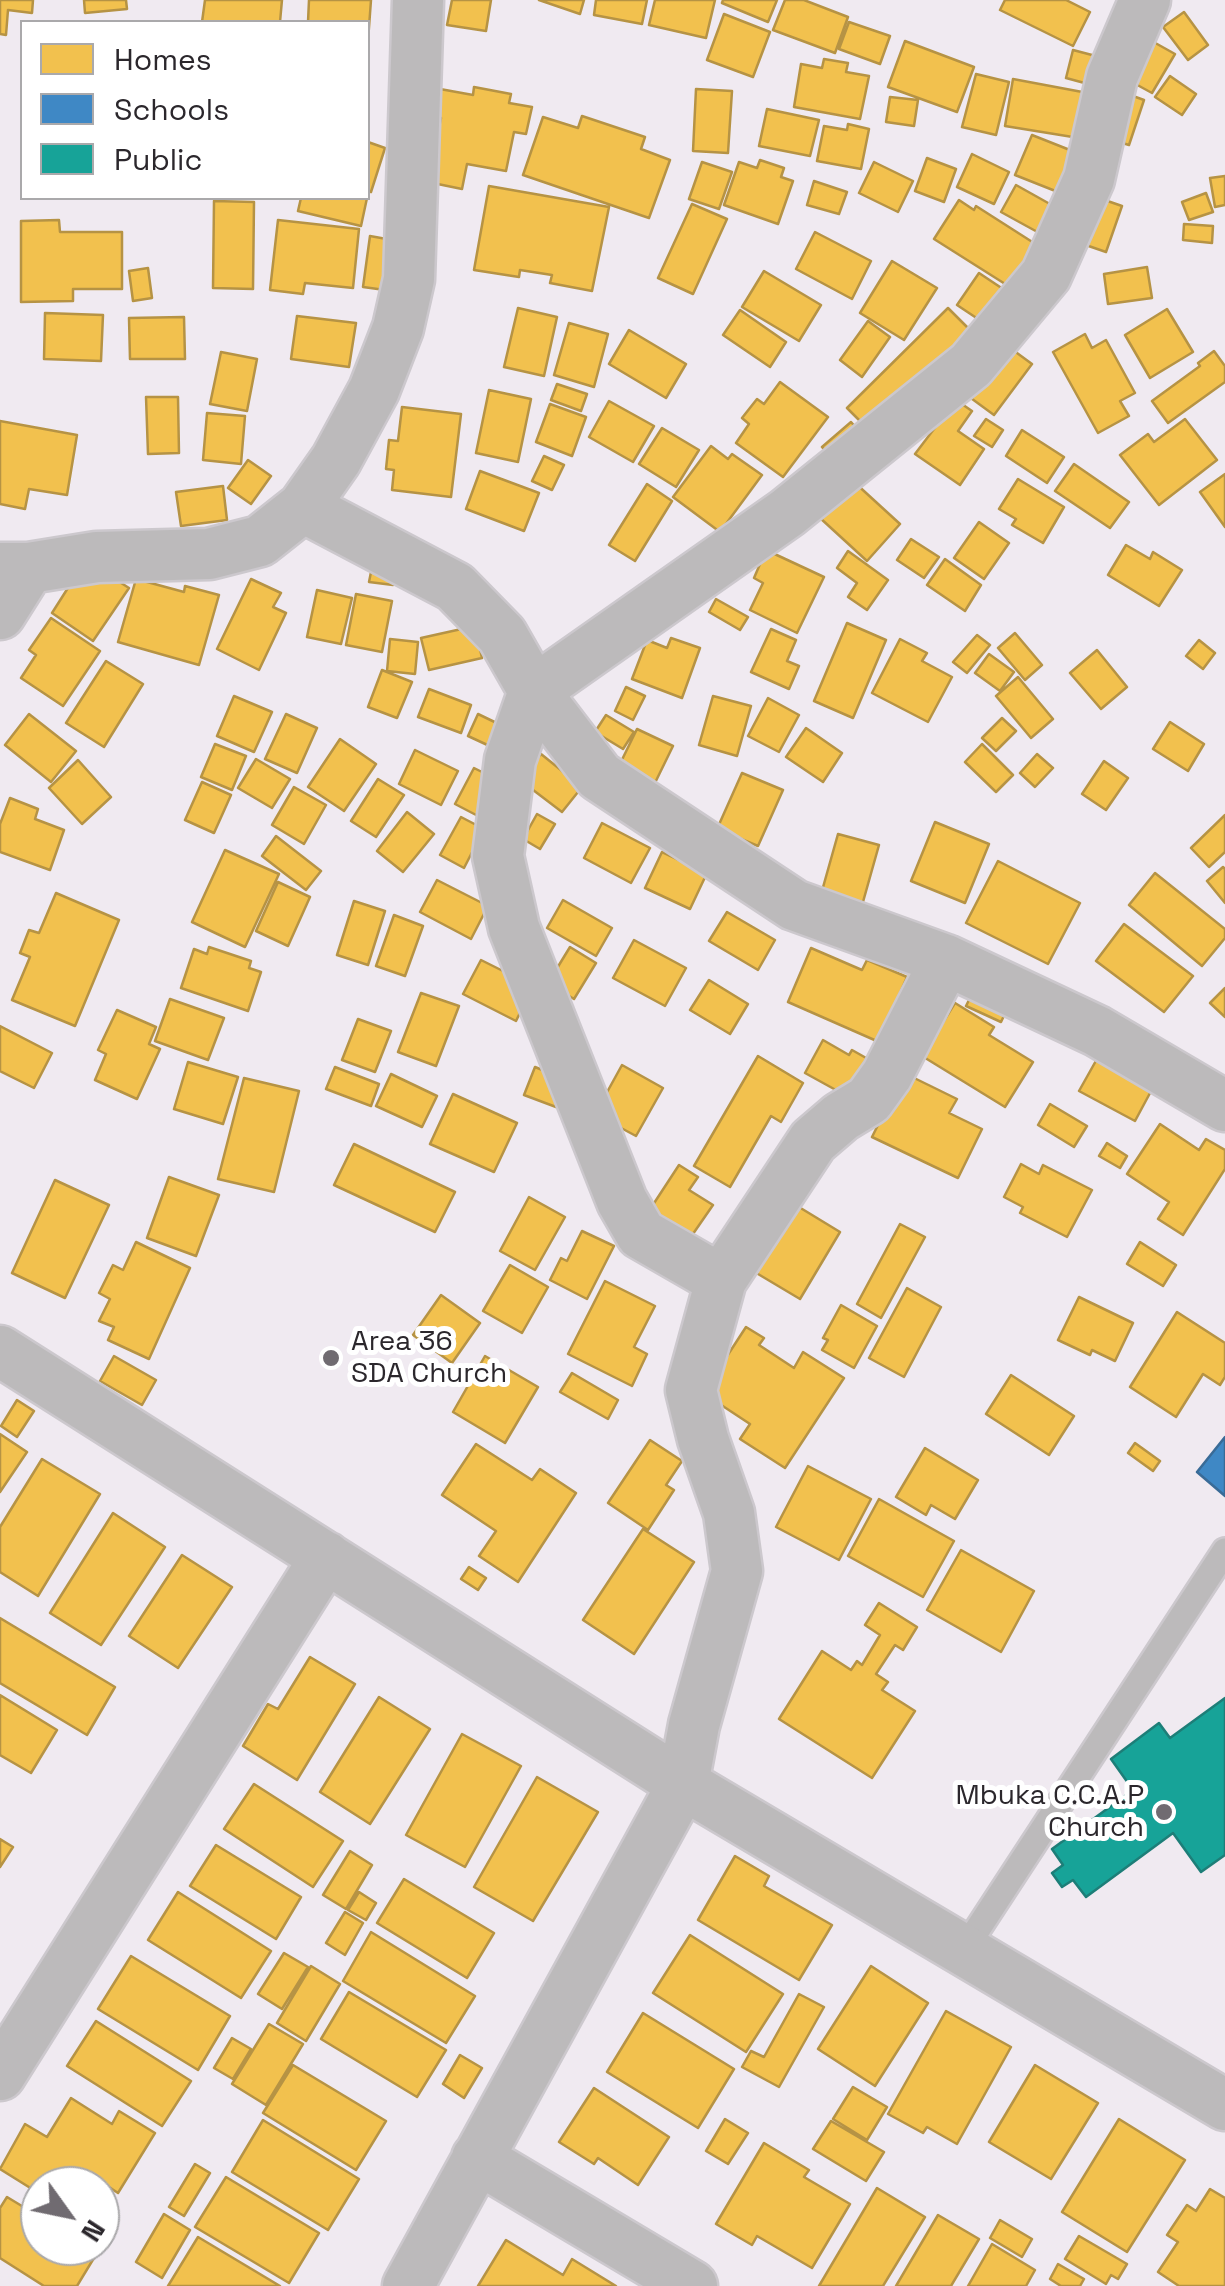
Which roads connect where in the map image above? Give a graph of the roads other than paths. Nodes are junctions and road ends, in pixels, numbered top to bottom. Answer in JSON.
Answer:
{"nodes":[{"id":1,"x":418,"y":0,"type":"edge"},
{"id":2,"x":1145,"y":0,"type":"edge"},
{"id":3,"x":303,"y":507,"type":"junction"},
{"id":4,"x":15,"y":568,"type":"edge"},
{"id":5,"x":0,"y":614,"type":"edge"},
{"id":6,"x":534,"y":691,"type":"junction"},
{"id":7,"x":946,"y":960,"type":"junction"},
{"id":8,"x":1225,"y":1106,"type":"edge"},
{"id":9,"x":721,"y":1280,"type":"junction"},
{"id":10,"x":0,"y":1350,"type":"edge"},
{"id":11,"x":1225,"y":1551,"type":"edge"},
{"id":12,"x":326,"y":1557,"type":"junction"},
{"id":13,"x":683,"y":1784,"type":"junction"},
{"id":14,"x":964,"y":1950,"type":"junction"},
{"id":15,"x":0,"y":2076,"type":"edge"},
{"id":16,"x":1225,"y":2104,"type":"edge"},
{"id":17,"x":477,"y":2158,"type":"junction"},
{"id":18,"x":408,"y":2286,"type":"edge"},
{"id":19,"x":692,"y":2286,"type":"edge"}],
"edges":[{"from":1,"to":3,"type":"street"},
{"from":2,"to":6,"type":"street"},
{"from":3,"to":4,"type":"street"},
{"from":3,"to":6,"type":"street"},
{"from":4,"to":5,"type":"street"},
{"from":6,"to":7,"type":"street"},
{"from":6,"to":9,"type":"street"},
{"from":7,"to":8,"type":"street"},
{"from":7,"to":9,"type":"street"},
{"from":9,"to":13,"type":"street"},
{"from":10,"to":12,"type":"street"},
{"from":11,"to":14,"type":"lane"},
{"from":12,"to":13,"type":"street"},
{"from":12,"to":15,"type":"street"},
{"from":13,"to":14,"type":"street"},
{"from":13,"to":17,"type":"street"},
{"from":14,"to":16,"type":"street"},
{"from":17,"to":18,"type":"street"},
{"from":17,"to":19,"type":"street"}]}
